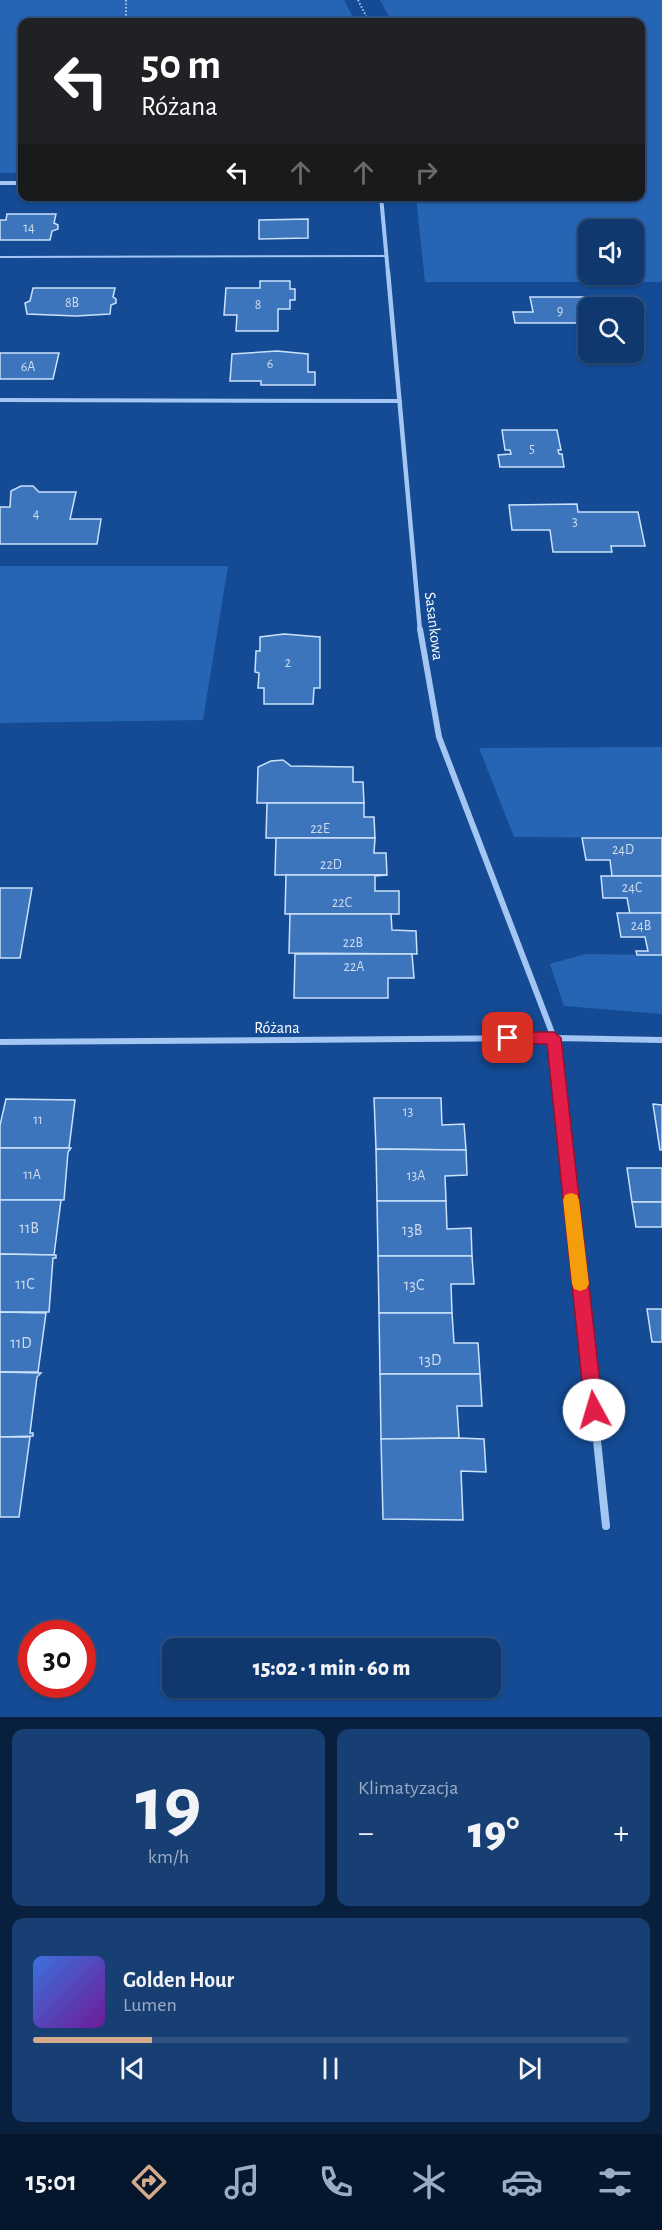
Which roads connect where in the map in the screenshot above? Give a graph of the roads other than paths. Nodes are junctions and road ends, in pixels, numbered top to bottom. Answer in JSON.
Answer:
{"nodes":[{"id":1,"x":0,"y":183,"type":"edge"},
{"id":2,"x":18,"y":183,"type":"edge"},
{"id":3,"x":382,"y":201,"type":"edge"},
{"id":4,"x":387,"y":256,"type":"junction"},
{"id":5,"x":0,"y":257,"type":"edge"},
{"id":6,"x":0,"y":400,"type":"edge"},
{"id":7,"x":400,"y":401,"type":"junction"},
{"id":8,"x":554,"y":1038,"type":"junction"},
{"id":9,"x":662,"y":1040,"type":"edge"},
{"id":10,"x":0,"y":1042,"type":"edge"},
{"id":11,"x":606,"y":1526,"type":"dead end"}],
"edges":[{"from":1,"to":2,"type":"street"},
{"from":3,"to":4,"type":"street","name":"Sasankowa"},
{"from":4,"to":5,"type":"lane"},
{"from":4,"to":7,"type":"street","name":"Sasankowa"},
{"from":6,"to":7,"type":"lane"},
{"from":7,"to":8,"type":"street","name":"Sasankowa"},
{"from":8,"to":9,"type":"street","name":"Różana"},
{"from":8,"to":10,"type":"street","name":"Różana"},
{"from":8,"to":11,"type":"street"}]}
